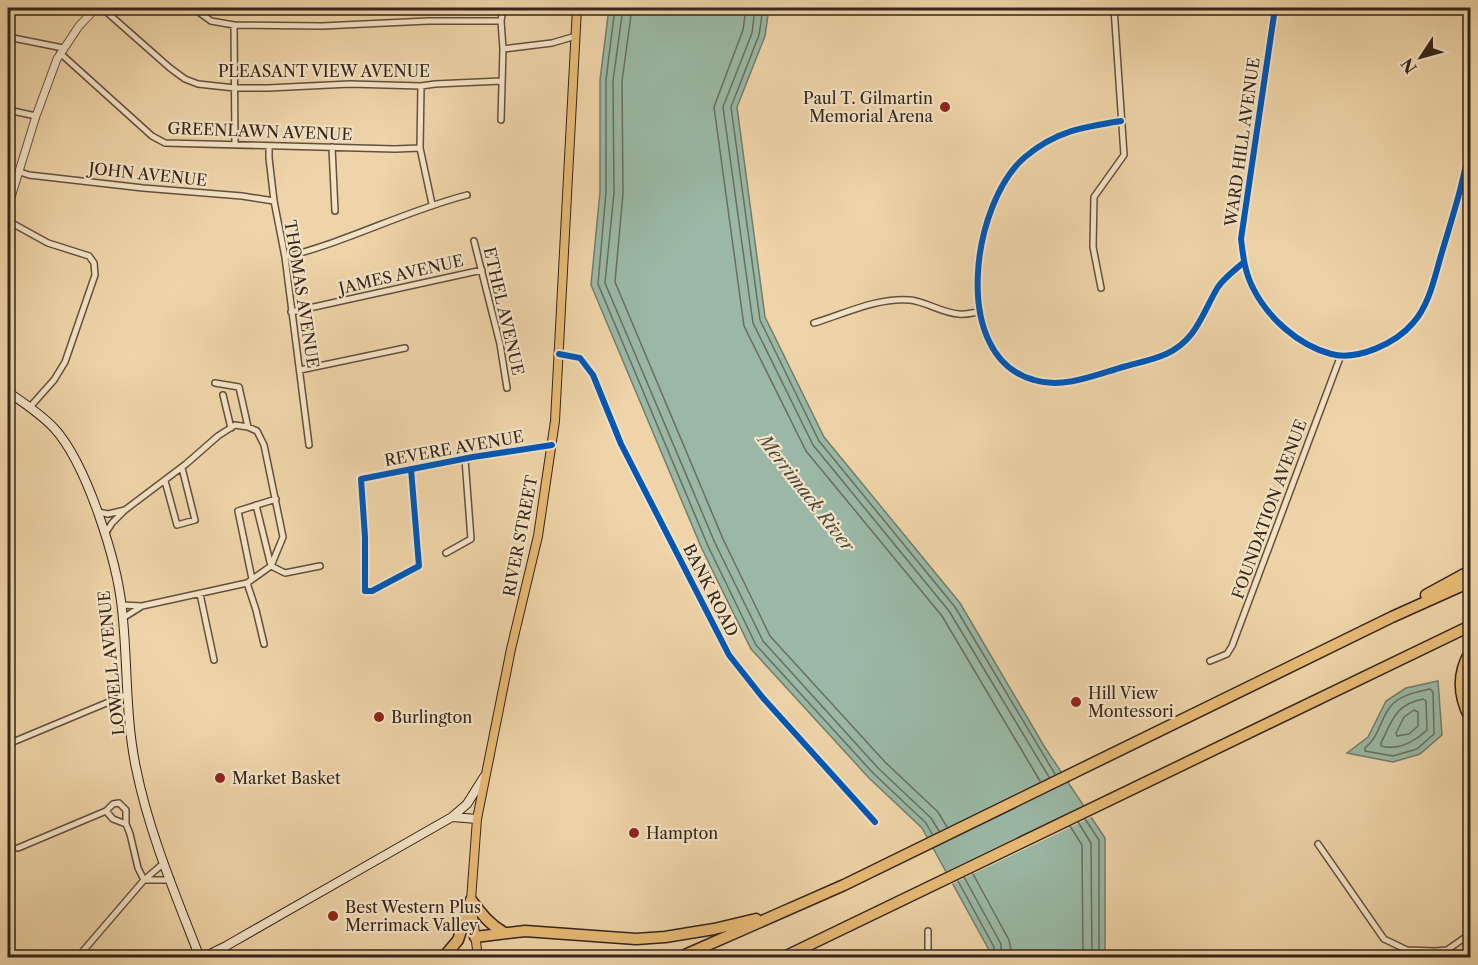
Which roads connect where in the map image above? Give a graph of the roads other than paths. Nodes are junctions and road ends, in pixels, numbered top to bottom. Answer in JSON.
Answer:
{"nodes":[{"id":1,"x":96,"y":8,"type":"edge"},
{"id":2,"x":102,"y":8,"type":"edge"},
{"id":3,"x":193,"y":8,"type":"edge"},
{"id":4,"x":503,"y":8,"type":"edge"},
{"id":5,"x":577,"y":8,"type":"edge"},
{"id":6,"x":1114,"y":8,"type":"edge"},
{"id":7,"x":1275,"y":8,"type":"edge"},
{"id":8,"x":501,"y":21,"type":"junction"},
{"id":9,"x":234,"y":25,"type":"junction"},
{"id":10,"x":576,"y":36,"type":"junction"},
{"id":11,"x":8,"y":37,"type":"edge"},
{"id":12,"x":503,"y":49,"type":"junction"},
{"id":13,"x":61,"y":51,"type":"junction"},
{"id":14,"x":501,"y":81,"type":"junction"},
{"id":15,"x":421,"y":86,"type":"junction"},
{"id":16,"x":235,"y":88,"type":"junction"},
{"id":17,"x":8,"y":110,"type":"edge"},
{"id":18,"x":36,"y":116,"type":"junction"},
{"id":19,"x":501,"y":120,"type":"dead end"},
{"id":20,"x":1121,"y":121,"type":"junction"},
{"id":21,"x":1470,"y":141,"type":"edge"},
{"id":22,"x":235,"y":145,"type":"junction"},
{"id":23,"x":269,"y":146,"type":"junction"},
{"id":24,"x":332,"y":147,"type":"junction"},
{"id":25,"x":420,"y":148,"type":"junction"},
{"id":26,"x":20,"y":172,"type":"junction"},
{"id":27,"x":11,"y":181,"type":"edge"},
{"id":28,"x":467,"y":195,"type":"dead end"},
{"id":29,"x":274,"y":201,"type":"junction"},
{"id":30,"x":432,"y":204,"type":"junction"},
{"id":31,"x":8,"y":207,"type":"edge"},
{"id":32,"x":335,"y":211,"type":"dead end"},
{"id":33,"x":8,"y":221,"type":"edge"},
{"id":34,"x":474,"y":241,"type":"dead end"},
{"id":35,"x":285,"y":257,"type":"junction"},
{"id":36,"x":1244,"y":262,"type":"junction"},
{"id":37,"x":482,"y":270,"type":"junction"},
{"id":38,"x":1101,"y":288,"type":"dead end"},
{"id":39,"x":291,"y":312,"type":"junction"},
{"id":40,"x":978,"y":312,"type":"junction"},
{"id":41,"x":814,"y":323,"type":"dead end"},
{"id":42,"x":405,"y":348,"type":"dead end"},
{"id":43,"x":559,"y":354,"type":"junction"},
{"id":44,"x":1341,"y":355,"type":"junction"},
{"id":45,"x":300,"y":370,"type":"junction"},
{"id":46,"x":215,"y":383,"type":"dead end"},
{"id":47,"x":507,"y":388,"type":"dead end"},
{"id":48,"x":8,"y":392,"type":"edge"},
{"id":49,"x":223,"y":395,"type":"dead end"},
{"id":50,"x":30,"y":407,"type":"junction"},
{"id":51,"x":248,"y":427,"type":"junction"},
{"id":52,"x":231,"y":428,"type":"junction"},
{"id":53,"x":309,"y":445,"type":"dead end"},
{"id":54,"x":552,"y":445,"type":"junction"},
{"id":55,"x":465,"y":459,"type":"junction"},
{"id":56,"x":182,"y":468,"type":"junction"},
{"id":57,"x":411,"y":469,"type":"junction"},
{"id":58,"x":165,"y":481,"type":"junction"},
{"id":59,"x":276,"y":500,"type":"junction"},
{"id":60,"x":256,"y":505,"type":"junction"},
{"id":61,"x":125,"y":510,"type":"junction"},
{"id":62,"x":98,"y":513,"type":"junction"},
{"id":63,"x":105,"y":534,"type":"junction"},
{"id":64,"x":446,"y":553,"type":"dead end"},
{"id":65,"x":271,"y":566,"type":"junction"},
{"id":66,"x":320,"y":566,"type":"dead end"},
{"id":67,"x":1470,"y":571,"type":"edge"},
{"id":68,"x":250,"y":581,"type":"junction"},
{"id":69,"x":1470,"y":582,"type":"edge"},
{"id":70,"x":200,"y":594,"type":"junction"},
{"id":71,"x":122,"y":605,"type":"junction"},
{"id":72,"x":142,"y":606,"type":"junction"},
{"id":73,"x":1392,"y":617,"type":"junction"},
{"id":74,"x":123,"y":618,"type":"junction"},
{"id":75,"x":1470,"y":626,"type":"edge"},
{"id":76,"x":264,"y":644,"type":"dead end"},
{"id":77,"x":1470,"y":652,"type":"edge"},
{"id":78,"x":214,"y":660,"type":"dead end"},
{"id":79,"x":1210,"y":662,"type":"dead end"},
{"id":80,"x":128,"y":694,"type":"junction"},
{"id":81,"x":1470,"y":718,"type":"edge"},
{"id":82,"x":8,"y":744,"type":"edge"},
{"id":83,"x":484,"y":777,"type":"junction"},
{"id":84,"x":106,"y":811,"type":"junction"},
{"id":85,"x":452,"y":817,"type":"junction"},
{"id":86,"x":477,"y":819,"type":"junction"},
{"id":87,"x":875,"y":822,"type":"dead end"},
{"id":88,"x":126,"y":824,"type":"junction"},
{"id":89,"x":1318,"y":844,"type":"dead end"},
{"id":90,"x":18,"y":848,"type":"dead end"},
{"id":91,"x":164,"y":864,"type":"junction"},
{"id":92,"x":144,"y":880,"type":"junction"},
{"id":93,"x":171,"y":880,"type":"junction"},
{"id":94,"x":471,"y":900,"type":"junction"},
{"id":95,"x":783,"y":913,"type":"junction"},
{"id":96,"x":928,"y":931,"type":"dead end"},
{"id":97,"x":503,"y":932,"type":"junction"},
{"id":98,"x":1470,"y":934,"type":"edge"},
{"id":99,"x":476,"y":937,"type":"junction"},
{"id":100,"x":76,"y":957,"type":"edge"},
{"id":101,"x":201,"y":957,"type":"edge"},
{"id":102,"x":442,"y":957,"type":"edge"},
{"id":103,"x":478,"y":957,"type":"edge"},
{"id":104,"x":678,"y":957,"type":"edge"},
{"id":105,"x":782,"y":957,"type":"edge"},
{"id":106,"x":928,"y":957,"type":"edge"}],
"edges":[{"from":1,"to":13,"type":"street"},
{"from":2,"to":16,"type":"street","name":"PLEASANT VIEW AVENUE"},
{"from":3,"to":9,"type":"street"},
{"from":4,"to":8,"type":"street"},
{"from":5,"to":10,"type":"main road","name":"RIVER STREET"},
{"from":6,"to":20,"type":"street"},
{"from":7,"to":36,"type":"street","name":"WARD HILL AVENUE"},
{"from":8,"to":9,"type":"street"},
{"from":8,"to":12,"type":"street"},
{"from":9,"to":16,"type":"street"},
{"from":10,"to":12,"type":"street"},
{"from":10,"to":43,"type":"main road","name":"RIVER STREET"},
{"from":11,"to":13,"type":"street"},
{"from":12,"to":14,"type":"street"},
{"from":13,"to":18,"type":"street"},
{"from":13,"to":22,"type":"street","name":"GREENLAWN AVENUE"},
{"from":14,"to":15,"type":"street","name":"PLEASANT VIEW AVENUE"},
{"from":14,"to":19,"type":"street"},
{"from":15,"to":16,"type":"street","name":"PLEASANT VIEW AVENUE"},
{"from":15,"to":25,"type":"street"},
{"from":16,"to":22,"type":"street"},
{"from":17,"to":18,"type":"street"},
{"from":18,"to":26,"type":"street"},
{"from":20,"to":38,"type":"street"},
{"from":20,"to":40,"type":"street"},
{"from":21,"to":44,"type":"street","name":"WARD HILL AVENUE"},
{"from":22,"to":23,"type":"street","name":"GREENLAWN AVENUE"},
{"from":23,"to":24,"type":"street","name":"GREENLAWN AVENUE"},
{"from":23,"to":29,"type":"street","name":"THOMAS AVENUE"},
{"from":24,"to":25,"type":"street","name":"GREENLAWN AVENUE"},
{"from":24,"to":32,"type":"street"},
{"from":25,"to":30,"type":"street"},
{"from":26,"to":27,"type":"street"},
{"from":26,"to":29,"type":"street","name":"JOHN AVENUE"},
{"from":27,"to":31,"type":"street"},
{"from":28,"to":30,"type":"street"},
{"from":29,"to":35,"type":"street","name":"THOMAS AVENUE"},
{"from":30,"to":35,"type":"street"},
{"from":33,"to":50,"type":"street"},
{"from":34,"to":37,"type":"street","name":"ETHEL AVENUE"},
{"from":35,"to":39,"type":"street","name":"THOMAS AVENUE"},
{"from":36,"to":40,"type":"street"},
{"from":36,"to":44,"type":"street","name":"WARD HILL AVENUE"},
{"from":37,"to":39,"type":"street","name":"JAMES AVENUE"},
{"from":37,"to":47,"type":"street","name":"ETHEL AVENUE"},
{"from":39,"to":45,"type":"street","name":"THOMAS AVENUE"},
{"from":40,"to":41,"type":"street"},
{"from":42,"to":45,"type":"street"},
{"from":43,"to":54,"type":"main road","name":"RIVER STREET"},
{"from":43,"to":87,"type":"street","name":"BANK ROAD"},
{"from":44,"to":79,"type":"street","name":"FOUNDATION AVENUE"},
{"from":45,"to":53,"type":"street","name":"THOMAS AVENUE"},
{"from":46,"to":51,"type":"street"},
{"from":48,"to":50,"type":"main road","name":"LOWELL AVENUE"},
{"from":49,"to":52,"type":"street"},
{"from":50,"to":62,"type":"main road","name":"LOWELL AVENUE"},
{"from":51,"to":52,"type":"street"},
{"from":51,"to":59,"type":"street"},
{"from":52,"to":56,"type":"street"},
{"from":54,"to":55,"type":"street","name":"REVERE AVENUE"},
{"from":54,"to":83,"type":"main road","name":"RIVER STREET"},
{"from":55,"to":57,"type":"street","name":"REVERE AVENUE"},
{"from":55,"to":64,"type":"street"},
{"from":56,"to":58,"type":"street"},
{"from":56,"to":58,"type":"street"},
{"from":57,"to":57,"type":"street","name":"REVERE AVENUE"},
{"from":58,"to":61,"type":"street"},
{"from":59,"to":60,"type":"street"},
{"from":59,"to":65,"type":"street"},
{"from":60,"to":65,"type":"street"},
{"from":60,"to":68,"type":"street"},
{"from":61,"to":62,"type":"street"},
{"from":61,"to":63,"type":"street"},
{"from":62,"to":63,"type":"main road","name":"LOWELL AVENUE"},
{"from":63,"to":71,"type":"main road","name":"LOWELL AVENUE"},
{"from":65,"to":66,"type":"street"},
{"from":65,"to":68,"type":"street"},
{"from":67,"to":73,"type":"highway"},
{"from":68,"to":70,"type":"street"},
{"from":68,"to":76,"type":"street"},
{"from":69,"to":73,"type":"highway"},
{"from":70,"to":72,"type":"street"},
{"from":70,"to":78,"type":"street"},
{"from":71,"to":72,"type":"street"},
{"from":71,"to":74,"type":"main road","name":"LOWELL AVENUE"},
{"from":72,"to":74,"type":"street"},
{"from":73,"to":95,"type":"highway"},
{"from":74,"to":80,"type":"main road","name":"LOWELL AVENUE"},
{"from":75,"to":105,"type":"highway"},
{"from":77,"to":81,"type":"highway"},
{"from":80,"to":82,"type":"street"},
{"from":80,"to":91,"type":"main road","name":"LOWELL AVENUE"},
{"from":83,"to":85,"type":"main road","name":"LOWELL AVENUE"},
{"from":83,"to":86,"type":"main road","name":"RIVER STREET"},
{"from":84,"to":88,"type":"street"},
{"from":84,"to":88,"type":"street"},
{"from":84,"to":90,"type":"street"},
{"from":85,"to":86,"type":"main road"},
{"from":85,"to":101,"type":"main road","name":"LOWELL AVENUE"},
{"from":86,"to":94,"type":"main road","name":"RIVER STREET"},
{"from":88,"to":92,"type":"street"},
{"from":89,"to":98,"type":"street"},
{"from":91,"to":92,"type":"street"},
{"from":91,"to":93,"type":"main road","name":"LOWELL AVENUE"},
{"from":92,"to":93,"type":"street"},
{"from":92,"to":100,"type":"street"},
{"from":93,"to":101,"type":"main road","name":"LOWELL AVENUE"},
{"from":94,"to":97,"type":"highway"},
{"from":94,"to":99,"type":"main road","name":"RIVER STREET"},
{"from":94,"to":102,"type":"highway"},
{"from":95,"to":97,"type":"highway"},
{"from":95,"to":104,"type":"highway"},
{"from":96,"to":106,"type":"street"},
{"from":97,"to":99,"type":"highway"},
{"from":99,"to":103,"type":"main road","name":"RIVER STREET"}]}
